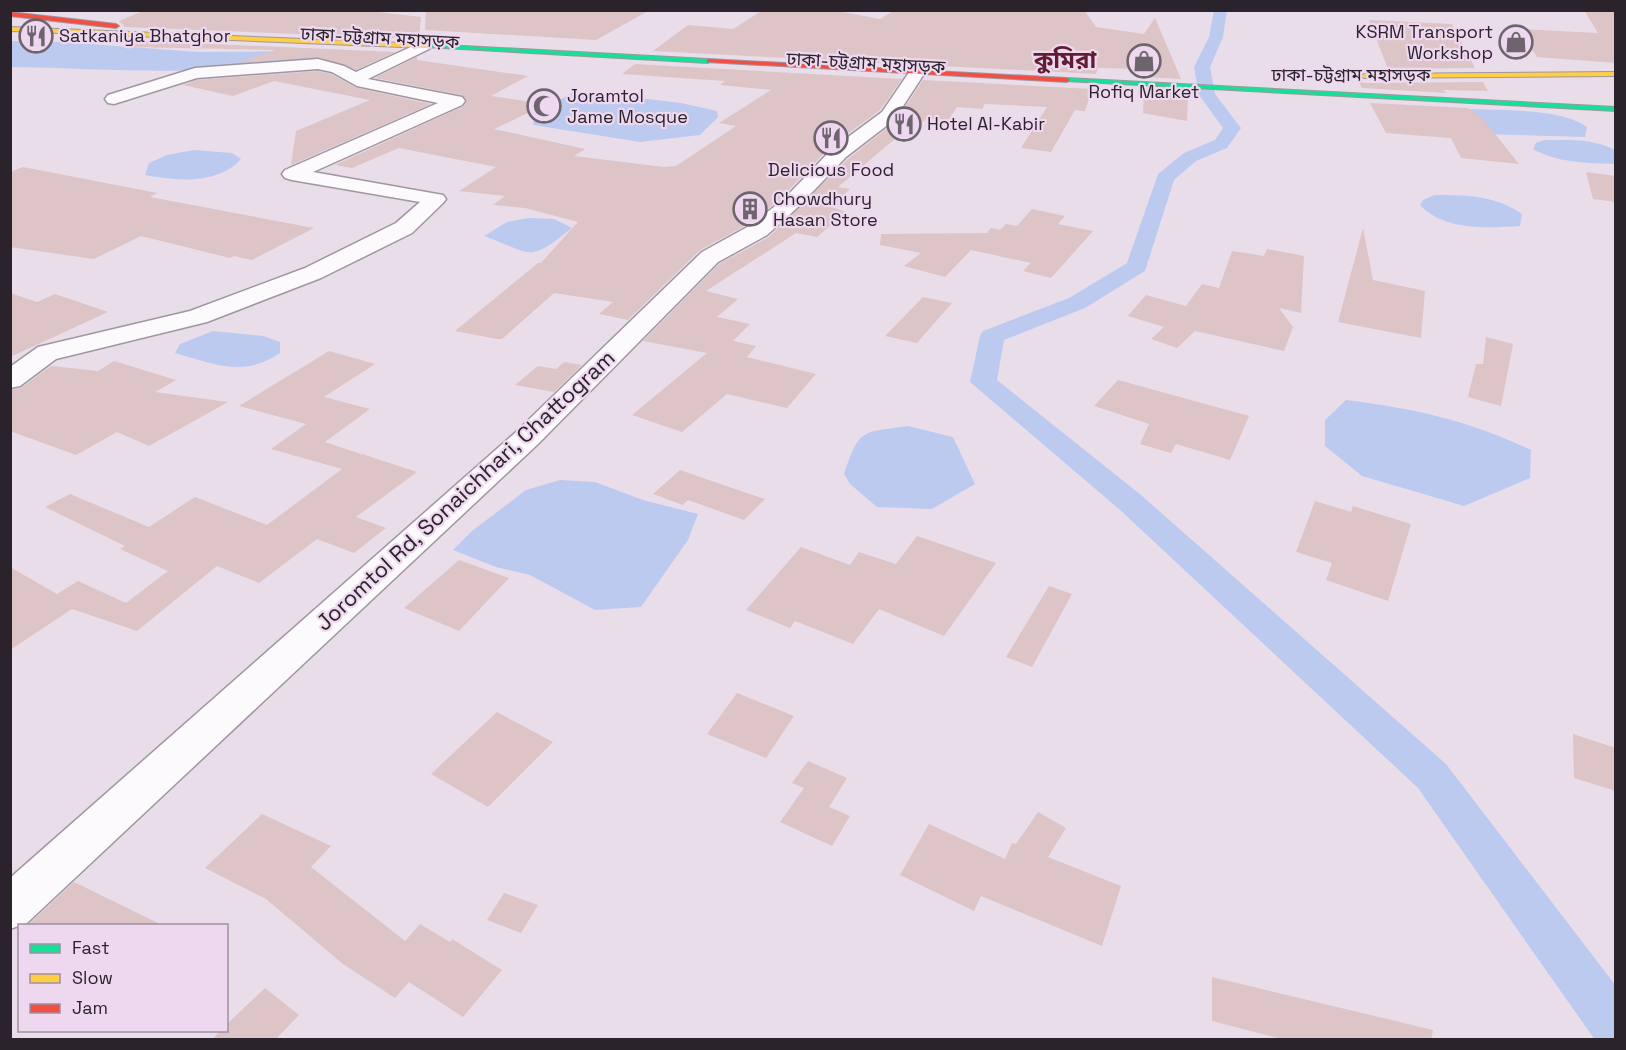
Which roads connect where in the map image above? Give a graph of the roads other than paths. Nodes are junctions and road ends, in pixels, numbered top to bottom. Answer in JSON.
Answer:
{"nodes":[{"id":1,"x":10,"y":14,"type":"edge"},
{"id":2,"x":10,"y":23,"type":"edge"},
{"id":3,"x":116,"y":26,"type":"junction"},
{"id":4,"x":10,"y":29,"type":"edge"},
{"id":5,"x":363,"y":43,"type":"junction"},
{"id":6,"x":424,"y":46,"type":"junction"},
{"id":7,"x":318,"y":64,"type":"junction"},
{"id":8,"x":916,"y":74,"type":"junction"},
{"id":9,"x":1616,"y":74,"type":"edge"},
{"id":10,"x":1246,"y":75,"type":"dead end"},
{"id":11,"x":1346,"y":76,"type":"dead end"},
{"id":12,"x":355,"y":79,"type":"junction"},
{"id":13,"x":1148,"y":79,"type":"junction"},
{"id":14,"x":114,"y":99,"type":"dead end"},
{"id":15,"x":1616,"y":109,"type":"edge"},
{"id":16,"x":10,"y":380,"type":"edge"},
{"id":17,"x":10,"y":909,"type":"edge"}],
"edges":[{"from":1,"to":3,"type":"main road","name":"ঢাকা-চট্টগ্রাম মহাসড়ক"},
{"from":2,"to":3,"type":"main road","name":"ঢাকা-চট্টগ্রাম মহাসড়ক"},
{"from":3,"to":13,"type":"main road","name":"ঢাকা-চট্টগ্রাম মহাসড়ক"},
{"from":4,"to":5,"type":"main road","name":"ঢাকা-চট্টগ্রাম মহাসড়ক"},
{"from":5,"to":6,"type":"main road","name":"ঢাকা-চট্টগ্রাম মহাসড়ক"},
{"from":5,"to":7,"type":"street"},
{"from":6,"to":8,"type":"main road","name":"ঢাকা-চট্টগ্রাম মহাসড়ক"},
{"from":6,"to":12,"type":"street"},
{"from":7,"to":12,"type":"street"},
{"from":7,"to":14,"type":"street"},
{"from":8,"to":13,"type":"main road","name":"ঢাকা-চট্টগ্রাম মহাসড়ক"},
{"from":8,"to":17,"type":"street","name":"Joromtol Rd, Sonaichhari, Chattogram"},
{"from":9,"to":11,"type":"main road","name":"ঢাকা-চট্টগ্রাম মহাসড়ক"},
{"from":10,"to":13,"type":"main road","name":"ঢাকা-চট্টগ্রাম মহাসড়ক"},
{"from":12,"to":16,"type":"street"},
{"from":13,"to":15,"type":"main road","name":"ঢাকা-চট্টগ্রাম মহাসড়ক"}]}
